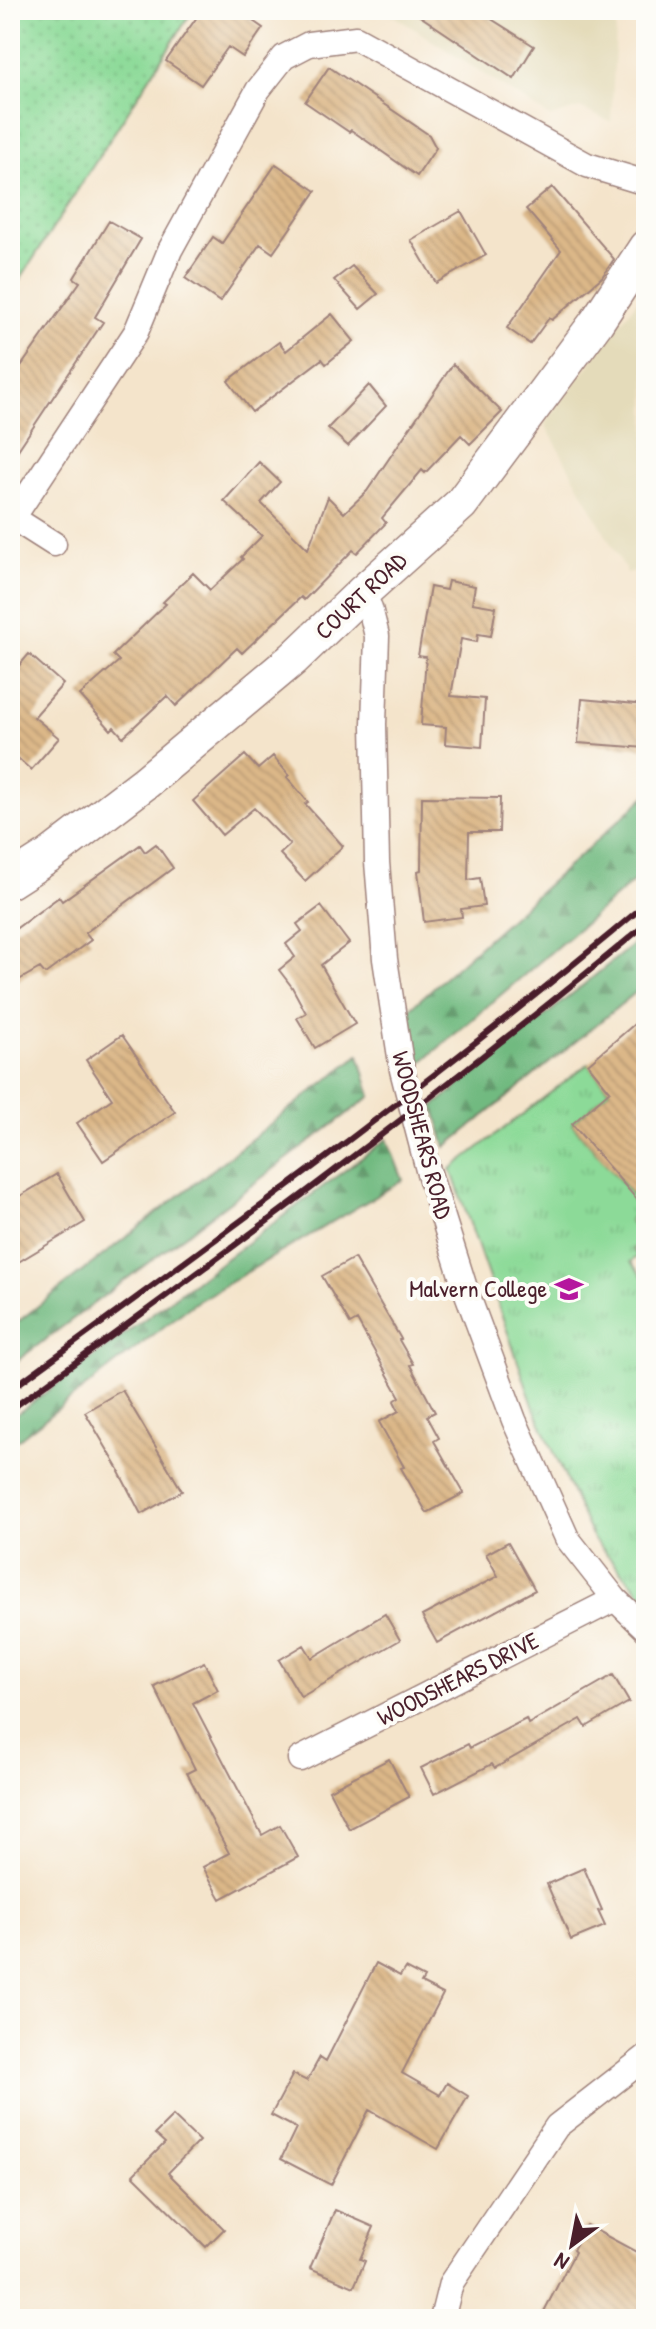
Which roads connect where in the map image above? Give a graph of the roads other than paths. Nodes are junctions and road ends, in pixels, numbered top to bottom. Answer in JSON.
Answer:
{"nodes":[{"id":1,"x":646,"y":183,"type":"edge"},
{"id":2,"x":646,"y":247,"type":"edge"},
{"id":3,"x":11,"y":517,"type":"edge"},
{"id":4,"x":54,"y":544,"type":"dead end"},
{"id":5,"x":362,"y":593,"type":"junction"},
{"id":6,"x":10,"y":881,"type":"edge"},
{"id":7,"x":615,"y":1599,"type":"junction"},
{"id":8,"x":646,"y":1629,"type":"edge"},
{"id":9,"x":300,"y":1759,"type":"dead end"},
{"id":10,"x":646,"y":2057,"type":"edge"},
{"id":11,"x":442,"y":2319,"type":"edge"}],
"edges":[{"from":1,"to":3,"type":"street"},
{"from":2,"to":5,"type":"street","name":"COURT ROAD"},
{"from":3,"to":4,"type":"street"},
{"from":5,"to":6,"type":"street","name":"COURT ROAD"},
{"from":5,"to":7,"type":"street","name":"WOODSHEARS ROAD"},
{"from":7,"to":8,"type":"street","name":"WOODSHEARS ROAD"},
{"from":7,"to":9,"type":"street","name":"WOODSHEARS DRIVE"},
{"from":10,"to":11,"type":"street"}]}
